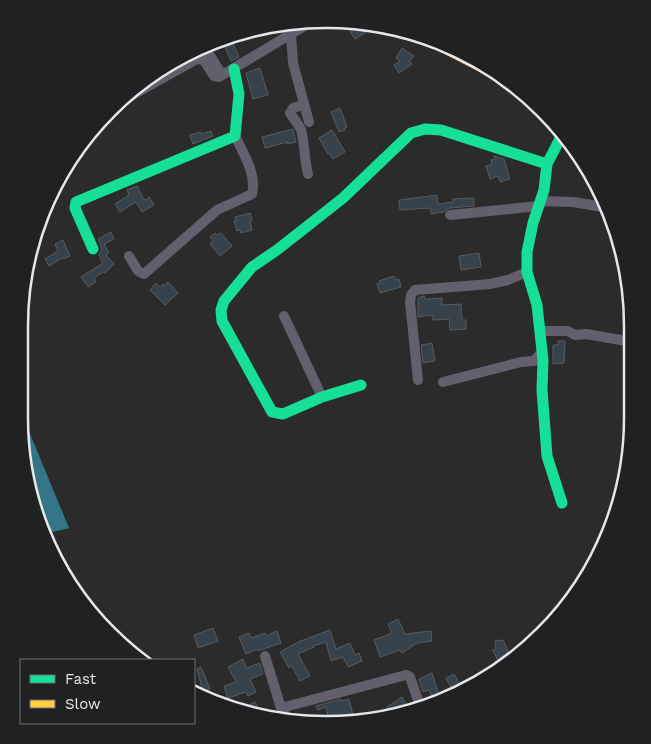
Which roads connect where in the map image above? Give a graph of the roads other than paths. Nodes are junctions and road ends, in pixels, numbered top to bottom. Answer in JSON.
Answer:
{"nodes":[{"id":1,"x":300,"y":29,"type":"edge"},
{"id":2,"x":291,"y":34,"type":"junction"},
{"id":3,"x":208,"y":52,"type":"edge"},
{"id":4,"x":234,"y":69,"type":"junction"},
{"id":5,"x":222,"y":75,"type":"junction"},
{"id":6,"x":145,"y":88,"type":"edge"},
{"id":7,"x":303,"y":105,"type":"junction"},
{"id":8,"x":309,"y":122,"type":"dead end"},
{"id":9,"x":235,"y":136,"type":"junction"},
{"id":10,"x":559,"y":140,"type":"edge"},
{"id":11,"x":547,"y":164,"type":"junction"},
{"id":12,"x":308,"y":174,"type":"dead end"},
{"id":13,"x":540,"y":204,"type":"junction"},
{"id":14,"x":599,"y":206,"type":"edge"},
{"id":15,"x":450,"y":214,"type":"dead end"},
{"id":16,"x":93,"y":249,"type":"dead end"},
{"id":17,"x":129,"y":256,"type":"dead end"},
{"id":18,"x":527,"y":272,"type":"junction"},
{"id":19,"x":284,"y":316,"type":"dead end"},
{"id":20,"x":540,"y":331,"type":"junction"},
{"id":21,"x":624,"y":341,"type":"edge"},
{"id":22,"x":542,"y":352,"type":"junction"},
{"id":23,"x":418,"y":380,"type":"dead end"},
{"id":24,"x":444,"y":382,"type":"dead end"},
{"id":25,"x":361,"y":385,"type":"dead end"},
{"id":26,"x":322,"y":397,"type":"junction"},
{"id":27,"x":562,"y":503,"type":"dead end"},
{"id":28,"x":265,"y":656,"type":"dead end"},
{"id":29,"x":418,"y":702,"type":"edge"},
{"id":30,"x":282,"y":708,"type":"junction"},
{"id":31,"x":285,"y":714,"type":"edge"}],
"edges":[{"from":1,"to":2,"type":"street"},
{"from":2,"to":4,"type":"street"},
{"from":2,"to":7,"type":"street"},
{"from":3,"to":5,"type":"street"},
{"from":4,"to":5,"type":"street"},
{"from":4,"to":9,"type":"street"},
{"from":5,"to":6,"type":"street"},
{"from":7,"to":8,"type":"street"},
{"from":7,"to":12,"type":"street"},
{"from":9,"to":16,"type":"street"},
{"from":9,"to":17,"type":"street"},
{"from":10,"to":11,"type":"street"},
{"from":11,"to":13,"type":"street"},
{"from":11,"to":26,"type":"street"},
{"from":13,"to":14,"type":"street"},
{"from":13,"to":15,"type":"street"},
{"from":13,"to":18,"type":"street"},
{"from":18,"to":20,"type":"street"},
{"from":18,"to":23,"type":"street"},
{"from":19,"to":26,"type":"street"},
{"from":20,"to":21,"type":"street"},
{"from":20,"to":22,"type":"street"},
{"from":22,"to":24,"type":"street"},
{"from":22,"to":27,"type":"street"},
{"from":25,"to":26,"type":"street"},
{"from":28,"to":30,"type":"street"},
{"from":29,"to":30,"type":"street"},
{"from":30,"to":31,"type":"street"}]}
